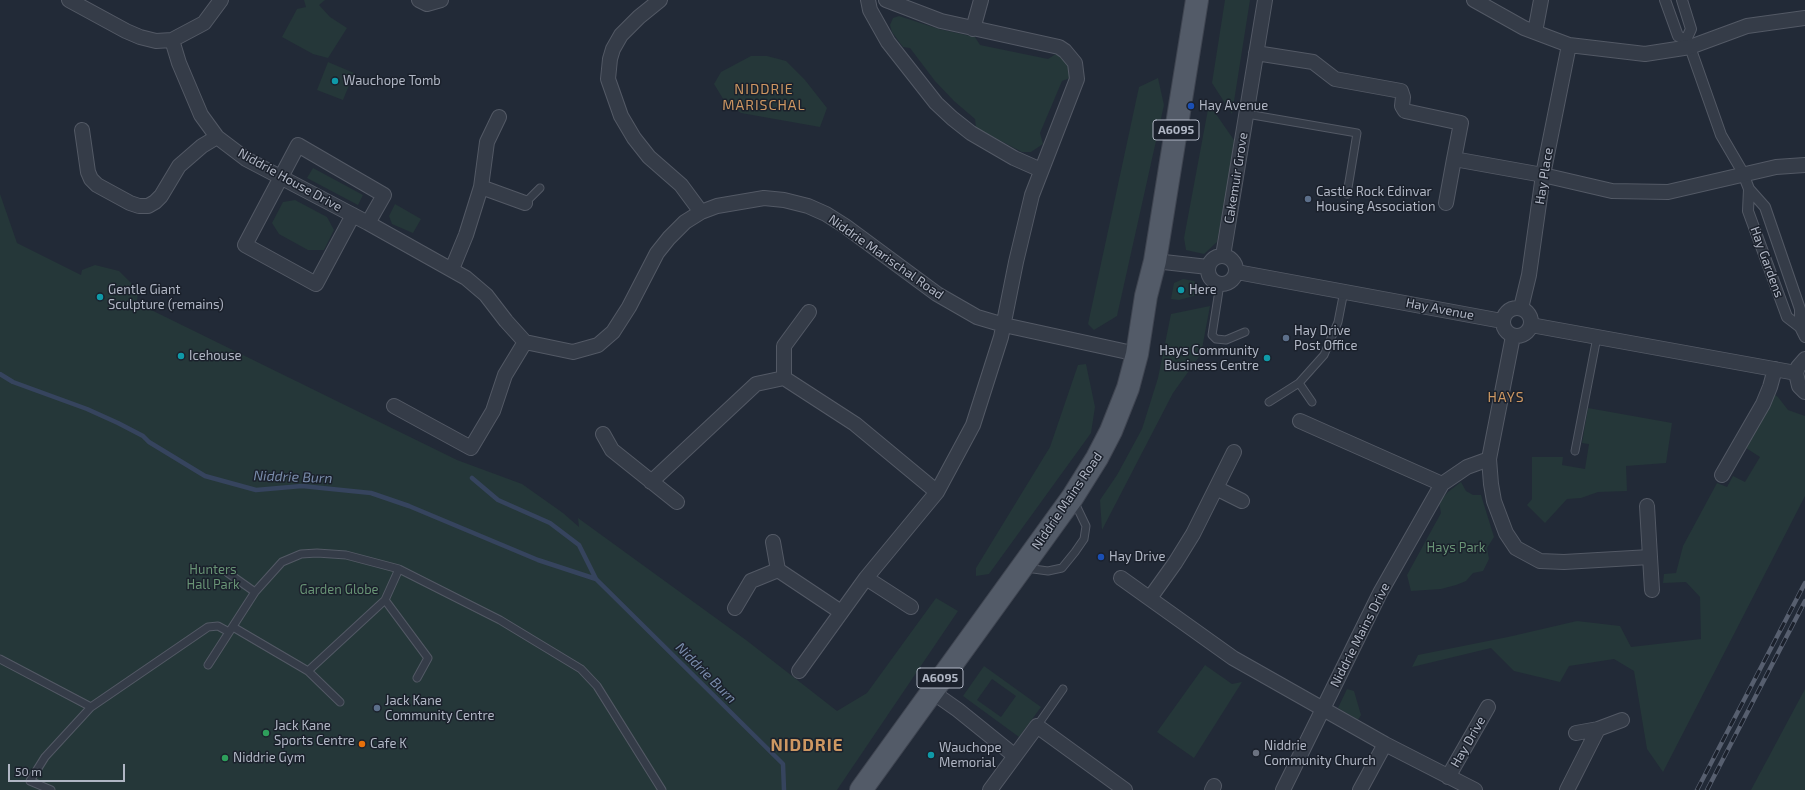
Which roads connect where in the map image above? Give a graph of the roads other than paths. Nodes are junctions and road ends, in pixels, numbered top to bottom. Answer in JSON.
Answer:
{"nodes":[{"id":1,"x":70,"y":0,"type":"edge"},
{"id":2,"x":222,"y":0,"type":"edge"},
{"id":3,"x":420,"y":0,"type":"edge"},
{"id":4,"x":441,"y":0,"type":"edge"},
{"id":5,"x":660,"y":0,"type":"edge"},
{"id":6,"x":868,"y":0,"type":"edge"},
{"id":7,"x":886,"y":0,"type":"edge"},
{"id":8,"x":981,"y":0,"type":"edge"},
{"id":9,"x":1197,"y":0,"type":"edge"},
{"id":10,"x":1266,"y":0,"type":"edge"},
{"id":11,"x":1474,"y":0,"type":"edge"},
{"id":12,"x":1540,"y":0,"type":"edge"},
{"id":13,"x":1665,"y":0,"type":"edge"},
{"id":14,"x":1682,"y":0,"type":"edge"},
{"id":15,"x":1805,"y":18,"type":"edge"},
{"id":16,"x":973,"y":29,"type":"junction"},
{"id":17,"x":1535,"y":32,"type":"junction"},
{"id":18,"x":172,"y":40,"type":"junction"},
{"id":19,"x":1688,"y":43,"type":"junction"},
{"id":20,"x":1569,"y":45,"type":"junction"},
{"id":21,"x":1256,"y":53,"type":"junction"},
{"id":22,"x":1247,"y":114,"type":"junction"},
{"id":23,"x":499,"y":117,"type":"dead end"},
{"id":24,"x":82,"y":130,"type":"dead end"},
{"id":25,"x":217,"y":137,"type":"junction"},
{"id":26,"x":1454,"y":159,"type":"junction"},
{"id":27,"x":1805,"y":165,"type":"edge"},
{"id":28,"x":1041,"y":170,"type":"junction"},
{"id":29,"x":281,"y":176,"type":"junction"},
{"id":30,"x":1543,"y":176,"type":"junction"},
{"id":31,"x":1744,"y":176,"type":"junction"},
{"id":32,"x":481,"y":187,"type":"junction"},
{"id":33,"x":540,"y":188,"type":"dead end"},
{"id":34,"x":1749,"y":189,"type":"junction"},
{"id":35,"x":1347,"y":194,"type":"dead end"},
{"id":36,"x":525,"y":203,"type":"joint"},
{"id":37,"x":1446,"y":203,"type":"dead end"},
{"id":38,"x":701,"y":212,"type":"junction"},
{"id":39,"x":353,"y":215,"type":"junction"},
{"id":40,"x":368,"y":223,"type":"junction"},
{"id":41,"x":1223,"y":256,"type":"junction"},
{"id":42,"x":1155,"y":261,"type":"junction"},
{"id":43,"x":1208,"y":267,"type":"junction"},
{"id":44,"x":452,"y":269,"type":"junction"},
{"id":45,"x":1236,"y":272,"type":"junction"},
{"id":46,"x":1220,"y":284,"type":"junction"},
{"id":47,"x":1344,"y":292,"type":"junction"},
{"id":48,"x":1521,"y":308,"type":"junction"},
{"id":49,"x":809,"y":312,"type":"dead end"},
{"id":50,"x":1502,"y":321,"type":"junction"},
{"id":51,"x":1004,"y":325,"type":"junction"},
{"id":52,"x":1531,"y":325,"type":"junction"},
{"id":53,"x":1800,"y":327,"type":"junction"},
{"id":54,"x":1245,"y":332,"type":"dead end"},
{"id":55,"x":1513,"y":336,"type":"junction"},
{"id":56,"x":1597,"y":337,"type":"junction"},
{"id":57,"x":1805,"y":337,"type":"edge"},
{"id":58,"x":525,"y":342,"type":"junction"},
{"id":59,"x":1137,"y":354,"type":"junction"},
{"id":60,"x":1805,"y":359,"type":"edge"},
{"id":61,"x":1775,"y":369,"type":"junction"},
{"id":62,"x":1796,"y":373,"type":"junction"},
{"id":63,"x":784,"y":378,"type":"junction"},
{"id":64,"x":1299,"y":383,"type":"junction"},
{"id":65,"x":1805,"y":392,"type":"edge"},
{"id":66,"x":1269,"y":402,"type":"dead end"},
{"id":67,"x":1312,"y":402,"type":"dead end"},
{"id":68,"x":394,"y":406,"type":"dead end"},
{"id":69,"x":1300,"y":421,"type":"dead end"},
{"id":70,"x":603,"y":434,"type":"dead end"},
{"id":71,"x":1575,"y":451,"type":"dead end"},
{"id":72,"x":1234,"y":452,"type":"dead end"},
{"id":73,"x":1489,"y":459,"type":"junction"},
{"id":74,"x":1722,"y":475,"type":"dead end"},
{"id":75,"x":651,"y":482,"type":"junction"},
{"id":76,"x":1442,"y":484,"type":"junction"},
{"id":77,"x":1216,"y":488,"type":"junction"},
{"id":78,"x":937,"y":492,"type":"junction"},
{"id":79,"x":1072,"y":498,"type":"junction"},
{"id":80,"x":1242,"y":501,"type":"dead end"},
{"id":81,"x":677,"y":502,"type":"dead end"},
{"id":82,"x":1647,"y":506,"type":"dead end"},
{"id":83,"x":773,"y":542,"type":"dead end"},
{"id":84,"x":1650,"y":557,"type":"junction"},
{"id":85,"x":1020,"y":567,"type":"junction"},
{"id":86,"x":399,"y":569,"type":"junction"},
{"id":87,"x":778,"y":570,"type":"junction"},
{"id":88,"x":228,"y":573,"type":"dead end"},
{"id":89,"x":866,"y":578,"type":"junction"},
{"id":90,"x":1121,"y":578,"type":"dead end"},
{"id":91,"x":1652,"y":590,"type":"dead end"},
{"id":92,"x":255,"y":592,"type":"junction"},
{"id":93,"x":1150,"y":598,"type":"junction"},
{"id":94,"x":385,"y":600,"type":"junction"},
{"id":95,"x":911,"y":607,"type":"dead end"},
{"id":96,"x":735,"y":608,"type":"dead end"},
{"id":97,"x":841,"y":612,"type":"junction"},
{"id":98,"x":231,"y":630,"type":"junction"},
{"id":99,"x":0,"y":659,"type":"edge"},
{"id":100,"x":208,"y":665,"type":"dead end"},
{"id":101,"x":308,"y":670,"type":"junction"},
{"id":102,"x":799,"y":671,"type":"dead end"},
{"id":103,"x":417,"y":678,"type":"dead end"},
{"id":104,"x":1063,"y":689,"type":"dead end"},
{"id":105,"x":931,"y":691,"type":"junction"},
{"id":106,"x":340,"y":702,"type":"dead end"},
{"id":107,"x":91,"y":707,"type":"junction"},
{"id":108,"x":1488,"y":707,"type":"dead end"},
{"id":109,"x":1324,"y":710,"type":"junction"},
{"id":110,"x":1622,"y":720,"type":"dead end"},
{"id":111,"x":1037,"y":726,"type":"junction"},
{"id":112,"x":1598,"y":729,"type":"junction"},
{"id":113,"x":1576,"y":733,"type":"dead end"},
{"id":114,"x":1385,"y":744,"type":"junction"},
{"id":115,"x":1015,"y":756,"type":"junction"},
{"id":116,"x":1448,"y":777,"type":"junction"},
{"id":117,"x":51,"y":790,"type":"edge"},
{"id":118,"x":662,"y":790,"type":"edge"},
{"id":119,"x":861,"y":790,"type":"edge"},
{"id":120,"x":990,"y":790,"type":"edge"},
{"id":121,"x":1125,"y":790,"type":"edge"},
{"id":122,"x":1283,"y":790,"type":"edge"},
{"id":123,"x":1360,"y":790,"type":"edge"},
{"id":124,"x":1475,"y":790,"type":"edge"},
{"id":125,"x":1566,"y":790,"type":"edge"}],
"edges":[{"from":1,"to":18,"type":"street"},
{"from":2,"to":18,"type":"street"},
{"from":3,"to":4,"type":"street"},
{"from":5,"to":38,"type":"street"},
{"from":6,"to":28,"type":"street"},
{"from":7,"to":16,"type":"street"},
{"from":8,"to":16,"type":"street"},
{"from":9,"to":42,"type":"main road","name":"Niddrie Mains Road","number":"A6095"},
{"from":10,"to":21,"type":"street","name":"Cakemuir Grove"},
{"from":11,"to":17,"type":"street"},
{"from":12,"to":17,"type":"street"},
{"from":13,"to":19,"type":"street"},
{"from":14,"to":19,"type":"street"},
{"from":15,"to":19,"type":"street"},
{"from":16,"to":28,"type":"street"},
{"from":17,"to":20,"type":"street"},
{"from":18,"to":25,"type":"street","name":"Niddrie House Drive"},
{"from":19,"to":20,"type":"street"},
{"from":19,"to":31,"type":"street","name":"Hay Gardens"},
{"from":20,"to":30,"type":"street","name":"Hay Place"},
{"from":21,"to":22,"type":"street","name":"Cakemuir Grove"},
{"from":21,"to":26,"type":"street"},
{"from":22,"to":35,"type":"lane"},
{"from":22,"to":41,"type":"street","name":"Cakemuir Grove"},
{"from":23,"to":32,"type":"street"},
{"from":24,"to":25,"type":"street"},
{"from":25,"to":29,"type":"street","name":"Niddrie House Drive"},
{"from":26,"to":30,"type":"street"},
{"from":26,"to":37,"type":"street"},
{"from":27,"to":31,"type":"street"},
{"from":28,"to":51,"type":"street"},
{"from":29,"to":39,"type":"street","name":"Niddrie House Drive"},
{"from":29,"to":39,"type":"street"},
{"from":29,"to":40,"type":"street"},
{"from":30,"to":31,"type":"street"},
{"from":30,"to":48,"type":"street","name":"Hay Place"},
{"from":31,"to":34,"type":"street","name":"Hay Gardens"},
{"from":32,"to":36,"type":"street"},
{"from":32,"to":44,"type":"street"},
{"from":33,"to":36,"type":"lane"},
{"from":34,"to":53,"type":"street","name":"Hay Gardens"},
{"from":34,"to":53,"type":"street","name":"Hay Gardens"},
{"from":38,"to":51,"type":"street","name":"Niddrie Marischal Road"},
{"from":38,"to":58,"type":"street","name":"Niddrie Marischal Road"},
{"from":39,"to":40,"type":"street","name":"Niddrie House Drive"},
{"from":40,"to":44,"type":"street","name":"Niddrie House Drive"},
{"from":41,"to":43,"type":"street"},
{"from":41,"to":45,"type":"street"},
{"from":42,"to":43,"type":"street"},
{"from":42,"to":59,"type":"main road","name":"Niddrie Mains Road","number":"A6095"},
{"from":43,"to":46,"type":"street"},
{"from":44,"to":58,"type":"street","name":"Niddrie House Drive"},
{"from":45,"to":46,"type":"street"},
{"from":45,"to":47,"type":"street","name":"Hay Avenue"},
{"from":46,"to":54,"type":"lane"},
{"from":47,"to":50,"type":"street","name":"Hay Avenue"},
{"from":47,"to":64,"type":"lane"},
{"from":48,"to":50,"type":"street"},
{"from":48,"to":52,"type":"street"},
{"from":49,"to":63,"type":"street"},
{"from":50,"to":55,"type":"street"},
{"from":51,"to":59,"type":"street","name":"Niddrie Marischal Road"},
{"from":51,"to":78,"type":"street"},
{"from":52,"to":55,"type":"street"},
{"from":52,"to":56,"type":"street"},
{"from":53,"to":57,"type":"street","name":"Hay Gardens"},
{"from":55,"to":73,"type":"street"},
{"from":56,"to":61,"type":"street"},
{"from":56,"to":71,"type":"lane"},
{"from":58,"to":68,"type":"street"},
{"from":59,"to":79,"type":"main road","name":"Niddrie Mains Road","number":"A6095"},
{"from":60,"to":62,"type":"street"},
{"from":61,"to":62,"type":"street"},
{"from":61,"to":74,"type":"street"},
{"from":62,"to":65,"type":"street"},
{"from":63,"to":75,"type":"street"},
{"from":63,"to":78,"type":"street"},
{"from":64,"to":66,"type":"lane"},
{"from":64,"to":67,"type":"lane"},
{"from":69,"to":76,"type":"street"},
{"from":70,"to":75,"type":"street"},
{"from":72,"to":77,"type":"street"},
{"from":73,"to":76,"type":"street","name":"Niddrie Mains Drive"},
{"from":73,"to":84,"type":"street"},
{"from":75,"to":81,"type":"street"},
{"from":76,"to":109,"type":"street","name":"Niddrie Mains Drive"},
{"from":77,"to":80,"type":"street"},
{"from":77,"to":93,"type":"street"},
{"from":78,"to":89,"type":"street"},
{"from":79,"to":85,"type":"main road","name":"Niddrie Mains Road","number":"A6095"},
{"from":79,"to":85,"type":"lane"},
{"from":82,"to":84,"type":"street"},
{"from":83,"to":87,"type":"street"},
{"from":84,"to":91,"type":"street"},
{"from":85,"to":105,"type":"main road","name":"Niddrie Mains Road","number":"A6095"},
{"from":86,"to":92,"type":"lane"},
{"from":86,"to":94,"type":"lane"},
{"from":86,"to":118,"type":"lane"},
{"from":87,"to":96,"type":"street"},
{"from":87,"to":97,"type":"street"},
{"from":88,"to":92,"type":"lane"},
{"from":89,"to":95,"type":"street"},
{"from":89,"to":97,"type":"street"},
{"from":90,"to":93,"type":"street","name":"Hay Drive"},
{"from":92,"to":98,"type":"lane"},
{"from":93,"to":109,"type":"street","name":"Hay Drive"},
{"from":94,"to":101,"type":"lane"},
{"from":94,"to":103,"type":"lane"},
{"from":97,"to":102,"type":"street"},
{"from":98,"to":100,"type":"lane"},
{"from":98,"to":101,"type":"lane"},
{"from":98,"to":107,"type":"lane"},
{"from":99,"to":107,"type":"lane"},
{"from":101,"to":106,"type":"lane"},
{"from":104,"to":111,"type":"lane"},
{"from":105,"to":115,"type":"street"},
{"from":105,"to":119,"type":"main road","name":"Niddrie Mains Road","number":"A6095"},
{"from":107,"to":117,"type":"lane"},
{"from":108,"to":116,"type":"street","name":"Hay Drive"},
{"from":109,"to":114,"type":"street","name":"Hay Drive"},
{"from":109,"to":122,"type":"street","name":"Niddrie Mains Drive"},
{"from":110,"to":112,"type":"street"},
{"from":111,"to":115,"type":"street"},
{"from":111,"to":121,"type":"street"},
{"from":112,"to":113,"type":"street"},
{"from":112,"to":125,"type":"street"},
{"from":114,"to":116,"type":"street","name":"Hay Drive"},
{"from":114,"to":123,"type":"street"},
{"from":115,"to":120,"type":"street"},
{"from":116,"to":124,"type":"street","name":"Hay Drive"}]}
